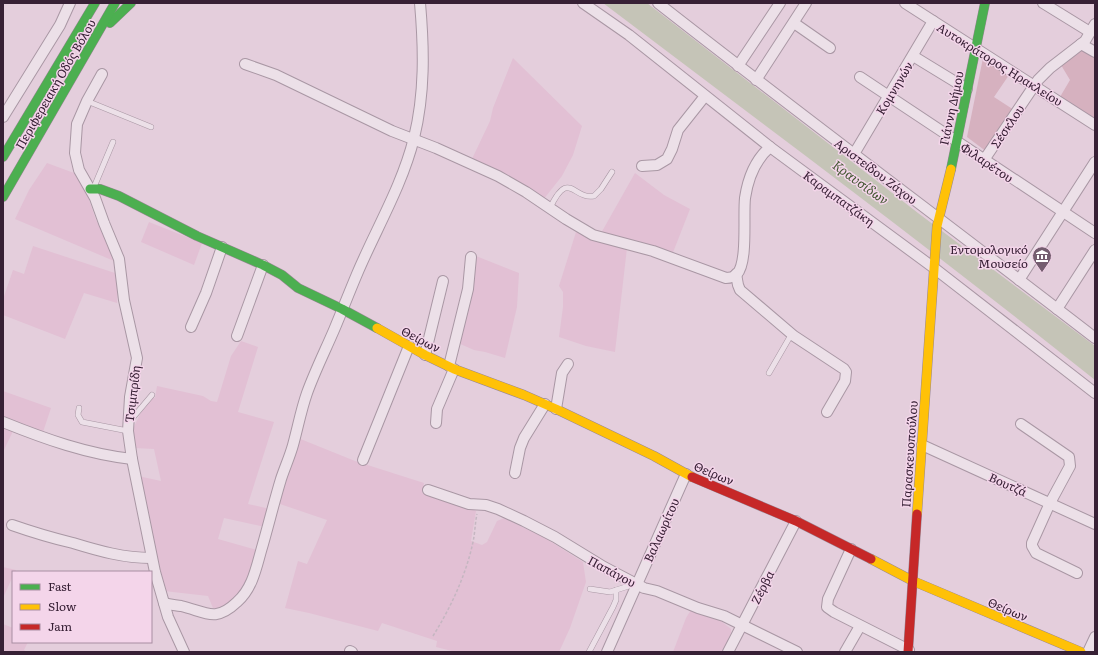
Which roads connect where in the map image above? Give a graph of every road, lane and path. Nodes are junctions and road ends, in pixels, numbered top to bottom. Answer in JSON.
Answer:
{"nodes":[{"id":1,"x":70,"y":3,"type":"edge"},
{"id":2,"x":86,"y":3,"type":"edge"},
{"id":3,"x":95,"y":3,"type":"edge"},
{"id":4,"x":115,"y":3,"type":"edge"},
{"id":5,"x":131,"y":3,"type":"edge"},
{"id":6,"x":420,"y":3,"type":"edge"},
{"id":7,"x":583,"y":3,"type":"edge"},
{"id":8,"x":658,"y":3,"type":"edge"},
{"id":9,"x":780,"y":3,"type":"edge"},
{"id":10,"x":806,"y":3,"type":"edge"},
{"id":11,"x":906,"y":3,"type":"edge"},
{"id":12,"x":985,"y":3,"type":"edge"},
{"id":13,"x":1043,"y":3,"type":"edge"},
{"id":14,"x":85,"y":21,"type":"junction"},
{"id":15,"x":933,"y":21,"type":"junction"},
{"id":16,"x":794,"y":23,"type":"junction"},
{"id":17,"x":1092,"y":28,"type":"edge"},
{"id":18,"x":95,"y":40,"type":"junction"},
{"id":19,"x":1082,"y":44,"type":"junction"},
{"id":20,"x":830,"y":48,"type":"dead end"},
{"id":21,"x":976,"y":48,"type":"junction"},
{"id":22,"x":1095,"y":52,"type":"edge"},
{"id":23,"x":912,"y":56,"type":"junction"},
{"id":24,"x":244,"y":64,"type":"dead end"},
{"id":25,"x":738,"y":66,"type":"junction"},
{"id":26,"x":102,"y":74,"type":"dead end"},
{"id":27,"x":860,"y":77,"type":"dead end"},
{"id":28,"x":756,"y":80,"type":"junction"},
{"id":29,"x":1034,"y":86,"type":"junction"},
{"id":30,"x":967,"y":89,"type":"junction"},
{"id":31,"x":705,"y":96,"type":"junction"},
{"id":32,"x":889,"y":96,"type":"junction"},
{"id":33,"x":87,"y":101,"type":"junction"},
{"id":34,"x":3,"y":117,"type":"edge"},
{"id":35,"x":1095,"y":124,"type":"edge"},
{"id":36,"x":151,"y":127,"type":"dead end"},
{"id":37,"x":414,"y":139,"type":"junction"},
{"id":38,"x":112,"y":142,"type":"dead end"},
{"id":39,"x":957,"y":142,"type":"junction"},
{"id":40,"x":770,"y":147,"type":"junction"},
{"id":41,"x":854,"y":154,"type":"junction"},
{"id":42,"x":3,"y":157,"type":"edge"},
{"id":43,"x":984,"y":160,"type":"junction"},
{"id":44,"x":1095,"y":162,"type":"edge"},
{"id":45,"x":642,"y":166,"type":"dead end"},
{"id":46,"x":612,"y":172,"type":"dead end"},
{"id":47,"x":92,"y":188,"type":"junction"},
{"id":48,"x":3,"y":197,"type":"edge"},
{"id":49,"x":550,"y":208,"type":"junction"},
{"id":50,"x":1063,"y":212,"type":"junction"},
{"id":51,"x":938,"y":222,"type":"junction"},
{"id":52,"x":1095,"y":233,"type":"edge"},
{"id":53,"x":222,"y":247,"type":"junction"},
{"id":54,"x":1095,"y":250,"type":"edge"},
{"id":55,"x":471,"y":257,"type":"dead end"},
{"id":56,"x":934,"y":263,"type":"junction"},
{"id":57,"x":263,"y":265,"type":"junction"},
{"id":58,"x":736,"y":274,"type":"junction"},
{"id":59,"x":443,"y":280,"type":"dead end"},
{"id":60,"x":1019,"y":280,"type":"junction"},
{"id":61,"x":1057,"y":308,"type":"junction"},
{"id":62,"x":342,"y":309,"type":"junction"},
{"id":63,"x":191,"y":327,"type":"dead end"},
{"id":64,"x":791,"y":334,"type":"junction"},
{"id":65,"x":237,"y":336,"type":"dead end"},
{"id":66,"x":1095,"y":338,"type":"edge"},
{"id":67,"x":409,"y":346,"type":"junction"},
{"id":68,"x":425,"y":355,"type":"junction"},
{"id":69,"x":568,"y":364,"type":"dead end"},
{"id":70,"x":451,"y":367,"type":"junction"},
{"id":71,"x":769,"y":373,"type":"dead end"},
{"id":72,"x":1095,"y":393,"type":"edge"},
{"id":73,"x":152,"y":395,"type":"dead end"},
{"id":74,"x":545,"y":404,"type":"junction"},
{"id":75,"x":79,"y":408,"type":"dead end"},
{"id":76,"x":556,"y":409,"type":"junction"},
{"id":77,"x":827,"y":412,"type":"dead end"},
{"id":78,"x":3,"y":422,"type":"edge"},
{"id":79,"x":436,"y":423,"type":"dead end"},
{"id":80,"x":1021,"y":424,"type":"dead end"},
{"id":81,"x":128,"y":427,"type":"junction"},
{"id":82,"x":922,"y":446,"type":"junction"},
{"id":83,"x":132,"y":459,"type":"junction"},
{"id":84,"x":363,"y":460,"type":"dead end"},
{"id":85,"x":515,"y":473,"type":"dead end"},
{"id":86,"x":686,"y":474,"type":"junction"},
{"id":87,"x":428,"y":490,"type":"dead end"},
{"id":88,"x":1050,"y":503,"type":"junction"},
{"id":89,"x":479,"y":505,"type":"junction"},
{"id":90,"x":796,"y":521,"type":"junction"},
{"id":91,"x":1095,"y":524,"type":"edge"},
{"id":92,"x":12,"y":525,"type":"dead end"},
{"id":93,"x":852,"y":549,"type":"junction"},
{"id":94,"x":151,"y":558,"type":"junction"},
{"id":95,"x":1077,"y":573,"type":"dead end"},
{"id":96,"x":913,"y":581,"type":"junction"},
{"id":97,"x":636,"y":584,"type":"junction"},
{"id":98,"x":590,"y":589,"type":"dead end"},
{"id":99,"x":616,"y":590,"type":"junction"},
{"id":100,"x":164,"y":603,"type":"junction"},
{"id":101,"x":742,"y":624,"type":"junction"},
{"id":102,"x":860,"y":626,"type":"junction"},
{"id":103,"x":433,"y":636,"type":"dead end"},
{"id":104,"x":1095,"y":637,"type":"edge"},
{"id":105,"x":908,"y":651,"type":"edge"},
{"id":106,"x":184,"y":652,"type":"edge"},
{"id":107,"x":589,"y":652,"type":"edge"},
{"id":108,"x":607,"y":652,"type":"edge"},
{"id":109,"x":728,"y":652,"type":"edge"},
{"id":110,"x":797,"y":652,"type":"edge"},
{"id":111,"x":845,"y":652,"type":"edge"},
{"id":112,"x":1081,"y":652,"type":"edge"},
{"id":113,"x":1088,"y":652,"type":"edge"}],
"edges":[{"from":1,"to":34,"type":"street"},
{"from":2,"to":14,"type":"street"},
{"from":3,"to":14,"type":"street","name":"Περιφερειακή Οδός Βόλου"},
{"from":4,"to":18,"type":"street","name":"Περιφερειακή Οδός Βόλου"},
{"from":5,"to":18,"type":"street"},
{"from":6,"to":37,"type":"street"},
{"from":7,"to":31,"type":"street","name":"Καραμπατζάκη"},
{"from":8,"to":25,"type":"street","name":"Αριστείδου Ζάχου"},
{"from":9,"to":25,"type":"street"},
{"from":10,"to":16,"type":"street"},
{"from":11,"to":15,"type":"street","name":"Αυτοκράτορος Ηρακλείου"},
{"from":12,"to":21,"type":"street","name":"Γιάννη Δήμου"},
{"from":13,"to":17,"type":"street"},
{"from":14,"to":42,"type":"street","name":"Περιφερειακή Οδός Βόλου"},
{"from":15,"to":21,"type":"street","name":"Αυτοκράτορος Ηρακλείου"},
{"from":15,"to":23,"type":"street","name":"Κομνηνών"},
{"from":16,"to":20,"type":"street"},
{"from":16,"to":28,"type":"street"},
{"from":17,"to":19,"type":"street","name":"Σέσκλου"},
{"from":18,"to":48,"type":"street","name":"Περιφερειακή Οδός Βόλου"},
{"from":19,"to":22,"type":"street"},
{"from":19,"to":29,"type":"street","name":"Σέσκλου"},
{"from":21,"to":29,"type":"street","name":"Αυτοκράτορος Ηρακλείου"},
{"from":21,"to":30,"type":"street","name":"Γιάννη Δήμου"},
{"from":23,"to":30,"type":"street"},
{"from":23,"to":32,"type":"street","name":"Κομνηνών"},
{"from":24,"to":37,"type":"street"},
{"from":25,"to":28,"type":"street","name":"Αριστείδου Ζάχου"},
{"from":26,"to":33,"type":"street","name":"Τσιμπρίδη"},
{"from":27,"to":32,"type":"street","name":"Φιλαρέτου"},
{"from":28,"to":41,"type":"street","name":"Αριστείδου Ζάχου"},
{"from":29,"to":35,"type":"street","name":"Αυτοκράτορος Ηρακλείου"},
{"from":29,"to":43,"type":"street","name":"Σέσκλου"},
{"from":30,"to":39,"type":"street","name":"Γιάννη Δήμου"},
{"from":31,"to":40,"type":"street","name":"Καραμπατζάκη"},
{"from":31,"to":45,"type":"street"},
{"from":32,"to":39,"type":"street","name":"Φιλαρέτου"},
{"from":32,"to":41,"type":"street","name":"Κομνηνών"},
{"from":33,"to":36,"type":"lane"},
{"from":33,"to":47,"type":"street","name":"Τσιμπρίδη"},
{"from":37,"to":49,"type":"street"},
{"from":37,"to":62,"type":"street"},
{"from":38,"to":47,"type":"lane"},
{"from":39,"to":43,"type":"street","name":"Φιλαρέτου"},
{"from":39,"to":51,"type":"street","name":"Γιάννη Δήμου"},
{"from":40,"to":56,"type":"street","name":"Καραμπατζάκη"},
{"from":40,"to":58,"type":"street"},
{"from":41,"to":51,"type":"street","name":"Αριστείδου Ζάχου"},
{"from":43,"to":50,"type":"street","name":"Φιλαρέτου"},
{"from":44,"to":50,"type":"street"},
{"from":46,"to":49,"type":"lane"},
{"from":47,"to":53,"type":"street","name":"Θείρων"},
{"from":47,"to":81,"type":"street","name":"Τσιμπρίδη"},
{"from":49,"to":58,"type":"street"},
{"from":50,"to":52,"type":"street","name":"Φιλαρέτου"},
{"from":50,"to":60,"type":"street"},
{"from":51,"to":56,"type":"street","name":"Γιάννη Δήμου"},
{"from":51,"to":60,"type":"street","name":"Αριστείδου Ζάχου"},
{"from":53,"to":57,"type":"street","name":"Θείρων"},
{"from":53,"to":63,"type":"street"},
{"from":54,"to":61,"type":"street"},
{"from":55,"to":70,"type":"street"},
{"from":56,"to":72,"type":"street","name":"Καραμπατζάκη"},
{"from":56,"to":82,"type":"street","name":"Παρασκευοπούλου"},
{"from":57,"to":62,"type":"street","name":"Θείρων"},
{"from":57,"to":65,"type":"street"},
{"from":58,"to":64,"type":"street"},
{"from":59,"to":68,"type":"street"},
{"from":60,"to":61,"type":"street","name":"Αριστείδου Ζάχου"},
{"from":61,"to":66,"type":"street","name":"Αριστείδου Ζάχου"},
{"from":62,"to":67,"type":"street","name":"Θείρων"},
{"from":62,"to":100,"type":"street"},
{"from":64,"to":71,"type":"lane"},
{"from":64,"to":77,"type":"street"},
{"from":67,"to":68,"type":"street","name":"Θείρων"},
{"from":67,"to":84,"type":"street"},
{"from":68,"to":70,"type":"street","name":"Θείρων"},
{"from":69,"to":76,"type":"street"},
{"from":70,"to":74,"type":"street","name":"Θείρων"},
{"from":70,"to":79,"type":"street"},
{"from":73,"to":81,"type":"lane"},
{"from":74,"to":76,"type":"street","name":"Θείρων"},
{"from":74,"to":85,"type":"street"},
{"from":75,"to":81,"type":"lane"},
{"from":76,"to":86,"type":"street","name":"Θείρων"},
{"from":78,"to":83,"type":"street"},
{"from":80,"to":88,"type":"street"},
{"from":81,"to":83,"type":"street","name":"Τσιμπρίδη"},
{"from":82,"to":88,"type":"street","name":"Βουτζά"},
{"from":82,"to":96,"type":"street","name":"Παρασκευοπούλου"},
{"from":83,"to":94,"type":"street","name":"Τσιμπρίδη"},
{"from":86,"to":90,"type":"street","name":"Θείρων"},
{"from":86,"to":97,"type":"street","name":"Βαλαωρίτου"},
{"from":87,"to":89,"type":"street","name":"Παπάγου"},
{"from":88,"to":91,"type":"street","name":"Βουτζά"},
{"from":88,"to":95,"type":"street"},
{"from":89,"to":97,"type":"street","name":"Παπάγου"},
{"from":89,"to":103,"type":"path"},
{"from":90,"to":93,"type":"street","name":"Θείρων"},
{"from":90,"to":101,"type":"street","name":"Ζέρβα"},
{"from":92,"to":94,"type":"street"},
{"from":93,"to":96,"type":"street","name":"Θείρων"},
{"from":93,"to":102,"type":"street"},
{"from":94,"to":100,"type":"street","name":"Τσιμπρίδη"},
{"from":96,"to":105,"type":"street","name":"Παρασκευοπούλου"},
{"from":96,"to":112,"type":"street","name":"Θείρων"},
{"from":97,"to":99,"type":"lane"},
{"from":97,"to":101,"type":"street","name":"Παπάγου"},
{"from":97,"to":108,"type":"street","name":"Βαλαωρίτου"},
{"from":98,"to":99,"type":"lane"},
{"from":99,"to":107,"type":"lane"},
{"from":100,"to":106,"type":"street","name":"Τσιμπρίδη"},
{"from":101,"to":109,"type":"street","name":"Ζέρβα"},
{"from":101,"to":110,"type":"street","name":"Παπάγου"},
{"from":102,"to":105,"type":"street"},
{"from":102,"to":111,"type":"street"},
{"from":104,"to":113,"type":"street"}]}
